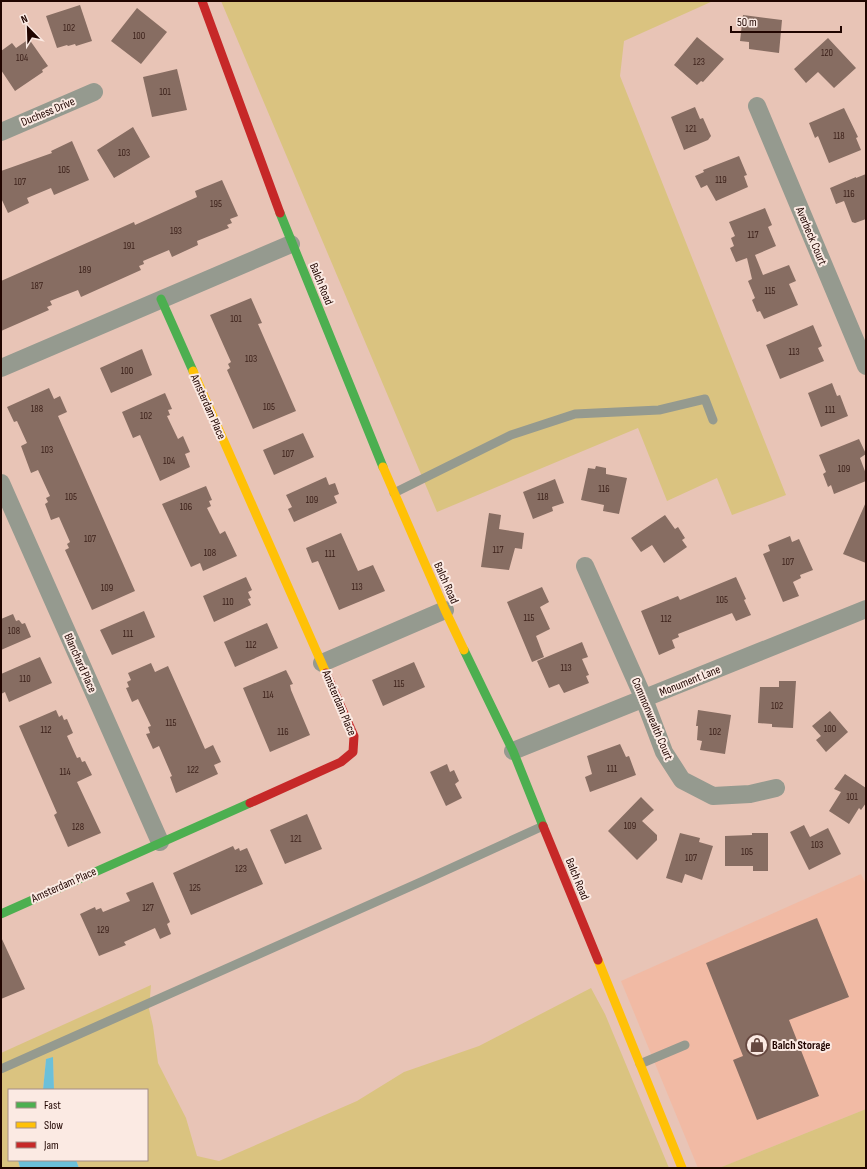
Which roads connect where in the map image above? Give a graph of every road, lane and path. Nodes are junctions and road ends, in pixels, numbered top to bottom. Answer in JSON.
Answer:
{"nodes":[{"id":1,"x":202,"y":1,"type":"edge"},
{"id":2,"x":94,"y":92,"type":"dead end"},
{"id":3,"x":757,"y":106,"type":"dead end"},
{"id":4,"x":1,"y":132,"type":"edge"},
{"id":5,"x":291,"y":244,"type":"junction"},
{"id":6,"x":160,"y":299,"type":"junction"},
{"id":7,"x":866,"y":366,"type":"edge"},
{"id":8,"x":1,"y":368,"type":"edge"},
{"id":9,"x":713,"y":420,"type":"dead end"},
{"id":10,"x":1,"y":483,"type":"edge"},
{"id":11,"x":394,"y":493,"type":"junction"},
{"id":12,"x":585,"y":566,"type":"dead end"},
{"id":13,"x":866,"y":609,"type":"edge"},
{"id":14,"x":445,"y":610,"type":"junction"},
{"id":15,"x":322,"y":663,"type":"junction"},
{"id":16,"x":644,"y":699,"type":"junction"},
{"id":17,"x":513,"y":751,"type":"junction"},
{"id":18,"x":776,"y":788,"type":"dead end"},
{"id":19,"x":543,"y":826,"type":"junction"},
{"id":20,"x":160,"y":842,"type":"junction"},
{"id":21,"x":1,"y":914,"type":"edge"},
{"id":22,"x":685,"y":1045,"type":"dead end"},
{"id":23,"x":640,"y":1064,"type":"junction"},
{"id":24,"x":1,"y":1069,"type":"edge"},
{"id":25,"x":682,"y":1168,"type":"edge"}],
"edges":[{"from":1,"to":5,"type":"street","name":"Balch Road"},
{"from":2,"to":4,"type":"street","name":"Duchess Drive"},
{"from":3,"to":7,"type":"street","name":"Averbeck Court"},
{"from":5,"to":6,"type":"street"},
{"from":5,"to":11,"type":"street","name":"Balch Road"},
{"from":6,"to":8,"type":"street"},
{"from":6,"to":15,"type":"street","name":"Amsterdam Place"},
{"from":9,"to":11,"type":"lane"},
{"from":10,"to":20,"type":"street","name":"Blanchard Place"},
{"from":11,"to":14,"type":"street","name":"Balch Road"},
{"from":12,"to":16,"type":"street","name":"Commonwealth Court"},
{"from":13,"to":16,"type":"street","name":"Monument Lane"},
{"from":14,"to":15,"type":"street"},
{"from":14,"to":17,"type":"street","name":"Balch Road"},
{"from":15,"to":20,"type":"street","name":"Amsterdam Place"},
{"from":16,"to":17,"type":"street","name":"Monument Lane"},
{"from":16,"to":18,"type":"street","name":"Commonwealth Court"},
{"from":17,"to":19,"type":"street","name":"Balch Road"},
{"from":19,"to":23,"type":"street","name":"Balch Road"},
{"from":19,"to":24,"type":"lane"},
{"from":20,"to":21,"type":"street","name":"Amsterdam Place"},
{"from":22,"to":23,"type":"lane"},
{"from":23,"to":25,"type":"street","name":"Balch Road"}]}
